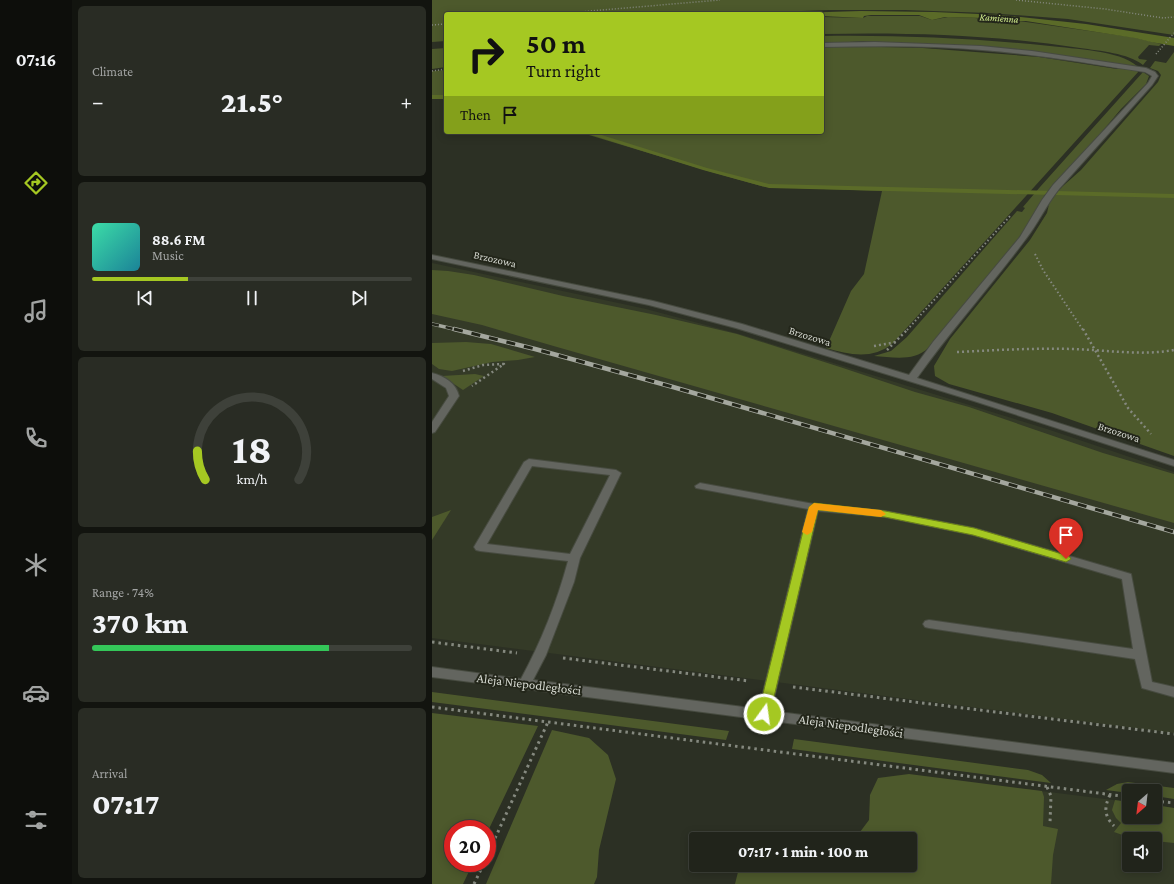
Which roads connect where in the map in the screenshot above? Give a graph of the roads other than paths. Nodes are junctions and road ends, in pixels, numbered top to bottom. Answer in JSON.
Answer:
{"nodes":[{"id":1,"x":824,"y":45,"type":"edge"},
{"id":2,"x":432,"y":257,"type":"edge"},
{"id":3,"x":432,"y":376,"type":"edge"},
{"id":4,"x":911,"y":379,"type":"junction"},
{"id":5,"x":432,"y":430,"type":"edge"},
{"id":6,"x":1171,"y":462,"type":"edge"},
{"id":7,"x":700,"y":486,"type":"dead end"},
{"id":8,"x":814,"y":507,"type":"junction"},
{"id":9,"x":574,"y":558,"type":"junction"},
{"id":10,"x":929,"y":624,"type":"dead end"},
{"id":11,"x":1140,"y":654,"type":"junction"},
{"id":12,"x":432,"y":672,"type":"edge"},
{"id":13,"x":525,"y":684,"type":"junction"},
{"id":14,"x":1174,"y":692,"type":"edge"},
{"id":15,"x":764,"y":714,"type":"junction"},
{"id":16,"x":1174,"y":768,"type":"edge"}],
"edges":[{"from":1,"to":4,"type":"street"},
{"from":2,"to":4,"type":"street","name":"Brzozowa"},
{"from":3,"to":5,"type":"street"},
{"from":4,"to":6,"type":"street","name":"Brzozowa"},
{"from":7,"to":8,"type":"street"},
{"from":8,"to":11,"type":"street"},
{"from":8,"to":15,"type":"street"},
{"from":9,"to":9,"type":"street"},
{"from":9,"to":13,"type":"street"},
{"from":10,"to":11,"type":"street"},
{"from":11,"to":14,"type":"street"},
{"from":12,"to":13,"type":"street","name":"Aleja Niepodległości"},
{"from":13,"to":15,"type":"street","name":"Aleja Niepodległości"},
{"from":15,"to":16,"type":"street","name":"Aleja Niepodległości"}]}
